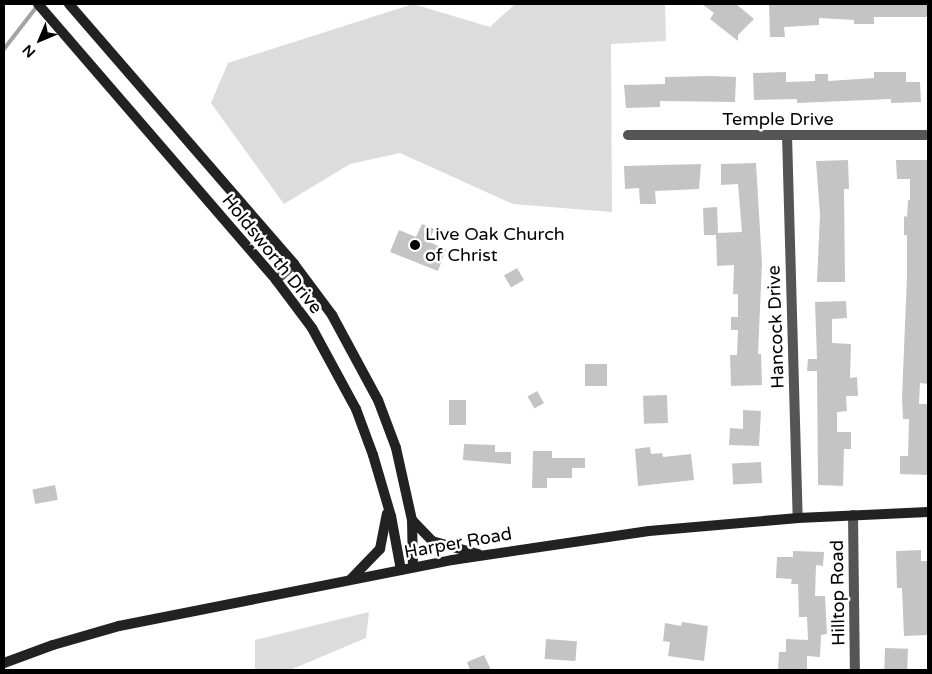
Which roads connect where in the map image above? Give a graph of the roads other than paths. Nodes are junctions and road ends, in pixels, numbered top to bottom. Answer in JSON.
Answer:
{"nodes":[{"id":1,"x":38,"y":4,"type":"edge"},
{"id":2,"x":69,"y":4,"type":"edge"},
{"id":3,"x":628,"y":135,"type":"dead end"},
{"id":4,"x":787,"y":135,"type":"junction"},
{"id":5,"x":928,"y":135,"type":"edge"},
{"id":6,"x":294,"y":264,"type":"junction"},
{"id":7,"x":276,"y":280,"type":"junction"},
{"id":8,"x":388,"y":506,"type":"junction"},
{"id":9,"x":928,"y":512,"type":"edge"},
{"id":10,"x":853,"y":515,"type":"junction"},
{"id":11,"x":798,"y":518,"type":"junction"},
{"id":12,"x":412,"y":520,"type":"junction"},
{"id":13,"x":483,"y":555,"type":"junction"},
{"id":14,"x":413,"y":567,"type":"junction"},
{"id":15,"x":401,"y":570,"type":"junction"},
{"id":16,"x":351,"y":579,"type":"junction"},
{"id":17,"x":4,"y":663,"type":"edge"},
{"id":18,"x":855,"y":670,"type":"edge"}],
"edges":[{"from":1,"to":7,"type":"main road","name":"Holdsworth Drive"},
{"from":2,"to":6,"type":"main road","name":"Holdsworth Drive"},
{"from":3,"to":4,"type":"street","name":"Temple Drive"},
{"from":4,"to":5,"type":"street","name":"Temple Drive"},
{"from":4,"to":11,"type":"street","name":"Hancock Drive"},
{"from":6,"to":7,"type":"street"},
{"from":6,"to":12,"type":"main road","name":"Holdsworth Drive"},
{"from":7,"to":8,"type":"main road","name":"Holdsworth Drive"},
{"from":8,"to":15,"type":"main road","name":"Holdsworth Drive"},
{"from":8,"to":16,"type":"main road"},
{"from":9,"to":10,"type":"main road","name":"Harper Road"},
{"from":10,"to":11,"type":"main road","name":"Harper Road"},
{"from":10,"to":18,"type":"street","name":"Hilltop Road"},
{"from":11,"to":13,"type":"main road","name":"Harper Road"},
{"from":12,"to":13,"type":"main road"},
{"from":12,"to":14,"type":"main road","name":"Holdsworth Drive"},
{"from":13,"to":14,"type":"main road","name":"Harper Road"},
{"from":14,"to":15,"type":"main road","name":"Harper Road"},
{"from":15,"to":16,"type":"main road","name":"Harper Road"},
{"from":16,"to":17,"type":"main road","name":"Harper Road"}]}
